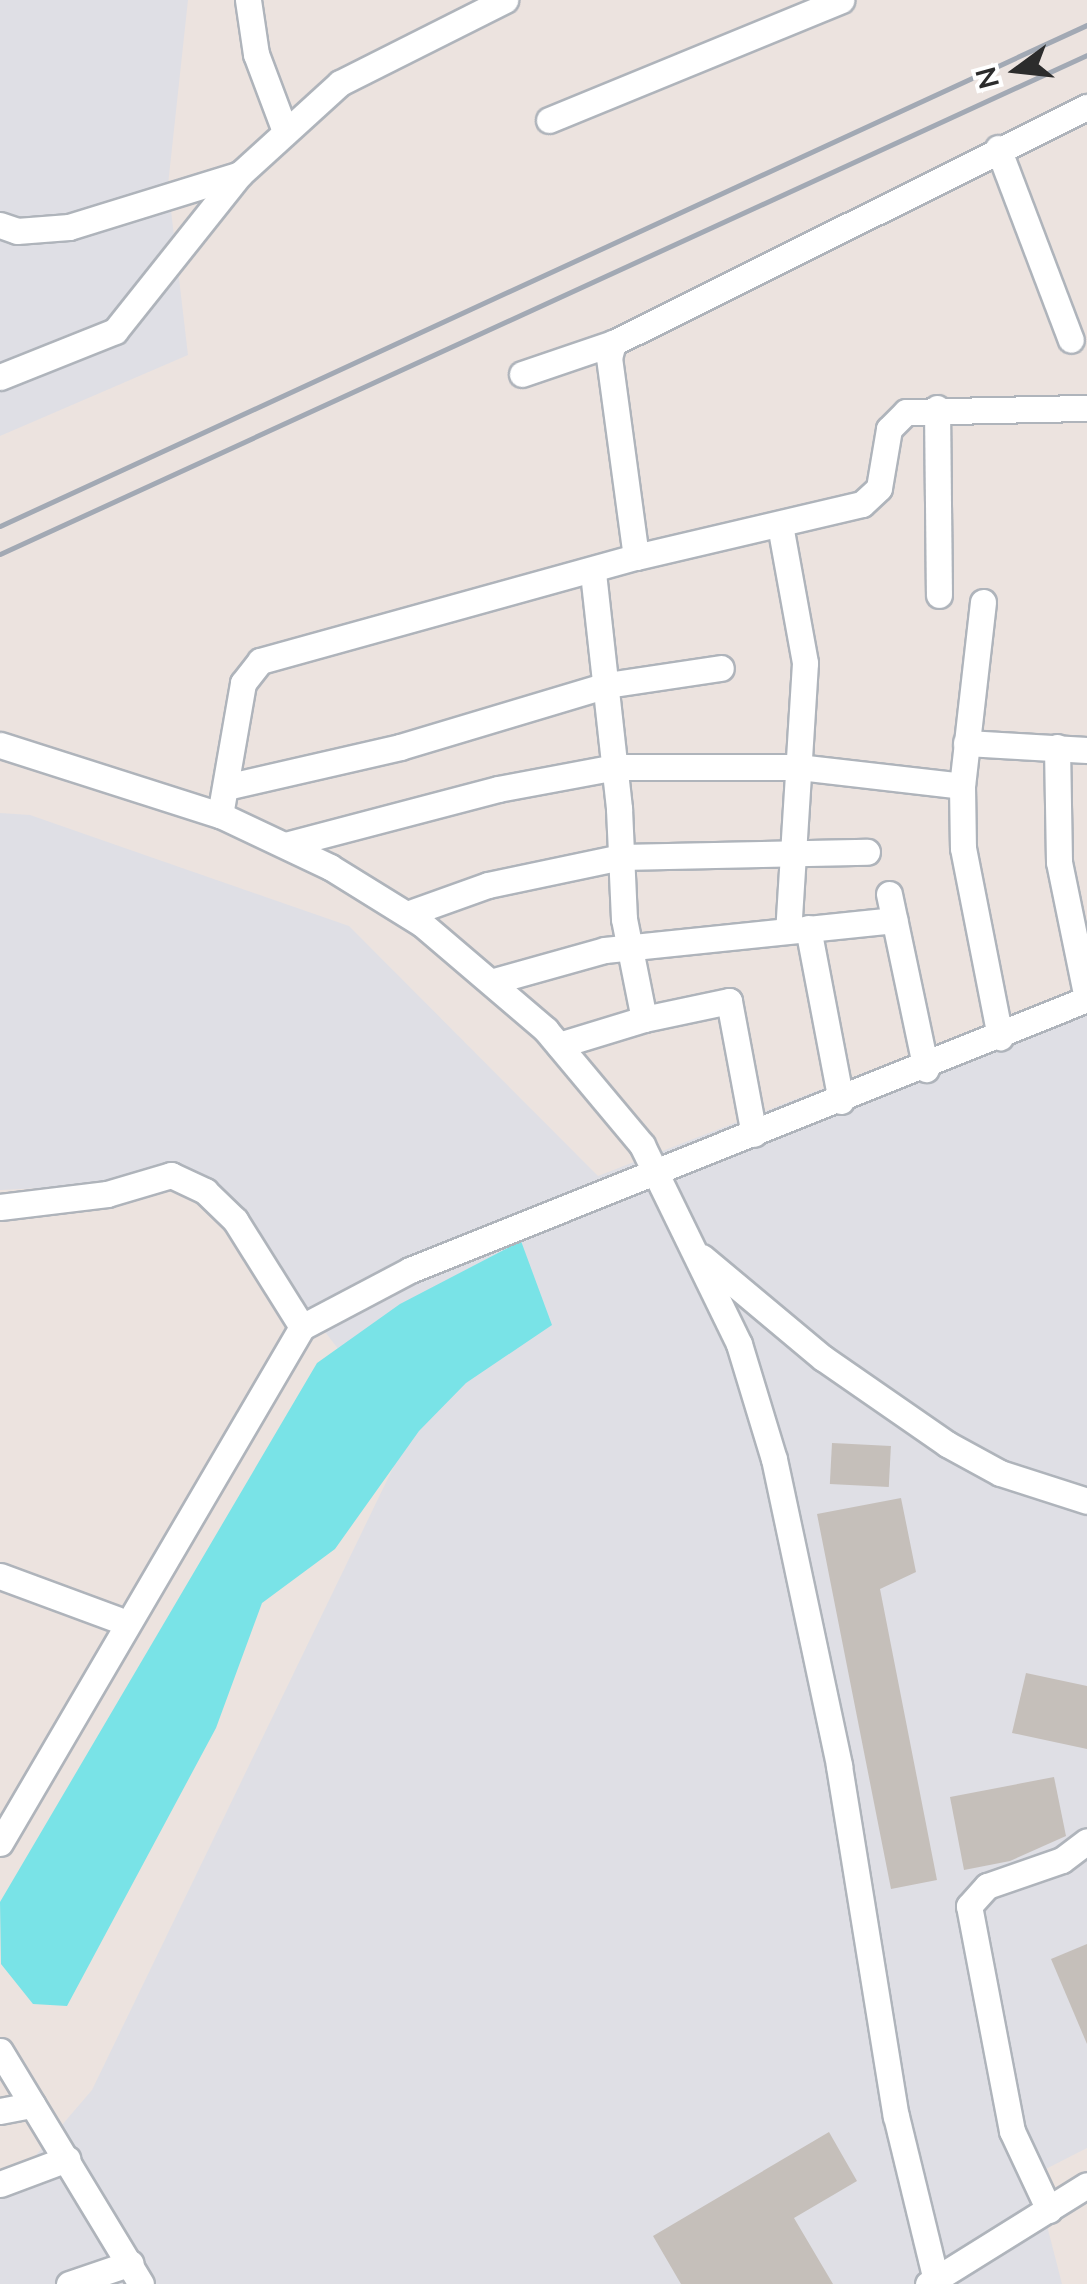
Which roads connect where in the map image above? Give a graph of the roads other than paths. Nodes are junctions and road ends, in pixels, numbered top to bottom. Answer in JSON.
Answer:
{"nodes":[{"id":1,"x":248,"y":0,"type":"edge"},
{"id":2,"x":505,"y":0,"type":"edge"},
{"id":3,"x":841,"y":0,"type":"edge"},
{"id":4,"x":454,"y":11,"type":"edge"},
{"id":5,"x":1087,"y":107,"type":"edge"},
{"id":6,"x":549,"y":120,"type":"dead end"},
{"id":7,"x":285,"y":131,"type":"junction"},
{"id":8,"x":998,"y":148,"type":"junction"},
{"id":9,"x":240,"y":174,"type":"junction"},
{"id":10,"x":0,"y":225,"type":"edge"},
{"id":11,"x":1070,"y":340,"type":"dead end"},
{"id":12,"x":613,"y":343,"type":"junction"},
{"id":13,"x":522,"y":374,"type":"dead end"},
{"id":14,"x":0,"y":377,"type":"edge"},
{"id":15,"x":937,"y":408,"type":"junction"},
{"id":16,"x":1087,"y":408,"type":"edge"},
{"id":17,"x":780,"y":524,"type":"junction"},
{"id":18,"x":636,"y":557,"type":"junction"},
{"id":19,"x":593,"y":571,"type":"junction"},
{"id":20,"x":939,"y":595,"type":"dead end"},
{"id":21,"x":982,"y":602,"type":"dead end"},
{"id":22,"x":721,"y":668,"type":"dead end"},
{"id":23,"x":607,"y":685,"type":"junction"},
{"id":24,"x":966,"y":743,"type":"junction"},
{"id":25,"x":0,"y":744,"type":"edge"},
{"id":26,"x":1058,"y":747,"type":"junction"},
{"id":27,"x":1087,"y":750,"type":"edge"},
{"id":28,"x":615,"y":767,"type":"junction"},
{"id":29,"x":799,"y":767,"type":"junction"},
{"id":30,"x":226,"y":786,"type":"junction"},
{"id":31,"x":962,"y":786,"type":"junction"},
{"id":32,"x":220,"y":815,"type":"junction"},
{"id":33,"x":285,"y":846,"type":"junction"},
{"id":34,"x":794,"y":852,"type":"junction"},
{"id":35,"x":866,"y":852,"type":"dead end"},
{"id":36,"x":621,"y":857,"type":"junction"},
{"id":37,"x":407,"y":914,"type":"junction"},
{"id":38,"x":798,"y":929,"type":"junction"},
{"id":39,"x":629,"y":948,"type":"junction"},
{"id":40,"x":494,"y":981,"type":"junction"},
{"id":41,"x":1087,"y":999,"type":"edge"},
{"id":42,"x":644,"y":1019,"type":"junction"},
{"id":43,"x":1000,"y":1036,"type":"junction"},
{"id":44,"x":559,"y":1046,"type":"junction"},
{"id":45,"x":926,"y":1069,"type":"junction"},
{"id":46,"x":840,"y":1101,"type":"junction"},
{"id":47,"x":754,"y":1134,"type":"junction"},
{"id":48,"x":656,"y":1171,"type":"junction"},
{"id":49,"x":0,"y":1208,"type":"edge"},
{"id":50,"x":695,"y":1251,"type":"junction"},
{"id":51,"x":302,"y":1328,"type":"junction"},
{"id":52,"x":1087,"y":1501,"type":"edge"},
{"id":53,"x":0,"y":1576,"type":"edge"},
{"id":54,"x":116,"y":1619,"type":"dead end"},
{"id":55,"x":1087,"y":1841,"type":"edge"},
{"id":56,"x":0,"y":1843,"type":"edge"},
{"id":57,"x":0,"y":2051,"type":"edge"},
{"id":58,"x":32,"y":2105,"type":"junction"},
{"id":59,"x":0,"y":2112,"type":"edge"},
{"id":60,"x":67,"y":2160,"type":"junction"},
{"id":61,"x":0,"y":2184,"type":"edge"},
{"id":62,"x":1087,"y":2185,"type":"edge"},
{"id":63,"x":1049,"y":2210,"type":"junction"},
{"id":64,"x":136,"y":2274,"type":"edge"},
{"id":65,"x":934,"y":2282,"type":"edge"},
{"id":66,"x":69,"y":2284,"type":"edge"}],
"edges":[{"from":1,"to":7,"type":"street"},
{"from":2,"to":4,"type":"street"},
{"from":3,"to":6,"type":"street"},
{"from":4,"to":7,"type":"street"},
{"from":5,"to":8,"type":"street"},
{"from":7,"to":9,"type":"street"},
{"from":8,"to":11,"type":"street"},
{"from":8,"to":12,"type":"street"},
{"from":9,"to":10,"type":"street"},
{"from":9,"to":14,"type":"street"},
{"from":12,"to":13,"type":"street"},
{"from":12,"to":18,"type":"street"},
{"from":15,"to":16,"type":"street"},
{"from":15,"to":17,"type":"street"},
{"from":15,"to":20,"type":"street"},
{"from":17,"to":18,"type":"street"},
{"from":17,"to":29,"type":"street"},
{"from":18,"to":19,"type":"street"},
{"from":19,"to":23,"type":"street"},
{"from":19,"to":30,"type":"street"},
{"from":21,"to":24,"type":"street"},
{"from":22,"to":23,"type":"street"},
{"from":23,"to":28,"type":"street"},
{"from":23,"to":30,"type":"street"},
{"from":24,"to":26,"type":"street"},
{"from":24,"to":31,"type":"street"},
{"from":25,"to":32,"type":"street"},
{"from":26,"to":27,"type":"street"},
{"from":26,"to":41,"type":"street"},
{"from":28,"to":29,"type":"street"},
{"from":28,"to":33,"type":"street"},
{"from":28,"to":36,"type":"street"},
{"from":29,"to":31,"type":"street"},
{"from":29,"to":34,"type":"street"},
{"from":30,"to":32,"type":"street"},
{"from":31,"to":43,"type":"street"},
{"from":32,"to":33,"type":"street"},
{"from":33,"to":37,"type":"street"},
{"from":34,"to":35,"type":"street"},
{"from":34,"to":36,"type":"street"},
{"from":34,"to":38,"type":"street"},
{"from":36,"to":37,"type":"street"},
{"from":36,"to":39,"type":"street"},
{"from":37,"to":40,"type":"street"},
{"from":38,"to":39,"type":"street"},
{"from":38,"to":45,"type":"street"},
{"from":38,"to":46,"type":"street"},
{"from":39,"to":40,"type":"street"},
{"from":39,"to":42,"type":"street"},
{"from":40,"to":44,"type":"street"},
{"from":41,"to":43,"type":"street"},
{"from":42,"to":44,"type":"street"},
{"from":42,"to":47,"type":"street"},
{"from":43,"to":45,"type":"street"},
{"from":44,"to":48,"type":"street"},
{"from":45,"to":46,"type":"street"},
{"from":46,"to":47,"type":"street"},
{"from":47,"to":48,"type":"street"},
{"from":48,"to":50,"type":"street"},
{"from":48,"to":51,"type":"street"},
{"from":49,"to":51,"type":"street"},
{"from":50,"to":52,"type":"street"},
{"from":50,"to":65,"type":"street"},
{"from":51,"to":56,"type":"street"},
{"from":53,"to":54,"type":"street"},
{"from":55,"to":63,"type":"street"},
{"from":57,"to":58,"type":"street"},
{"from":58,"to":59,"type":"street"},
{"from":58,"to":60,"type":"street"},
{"from":60,"to":61,"type":"street"},
{"from":60,"to":64,"type":"street"},
{"from":62,"to":63,"type":"street"},
{"from":63,"to":65,"type":"street"},
{"from":64,"to":66,"type":"street"}]}
